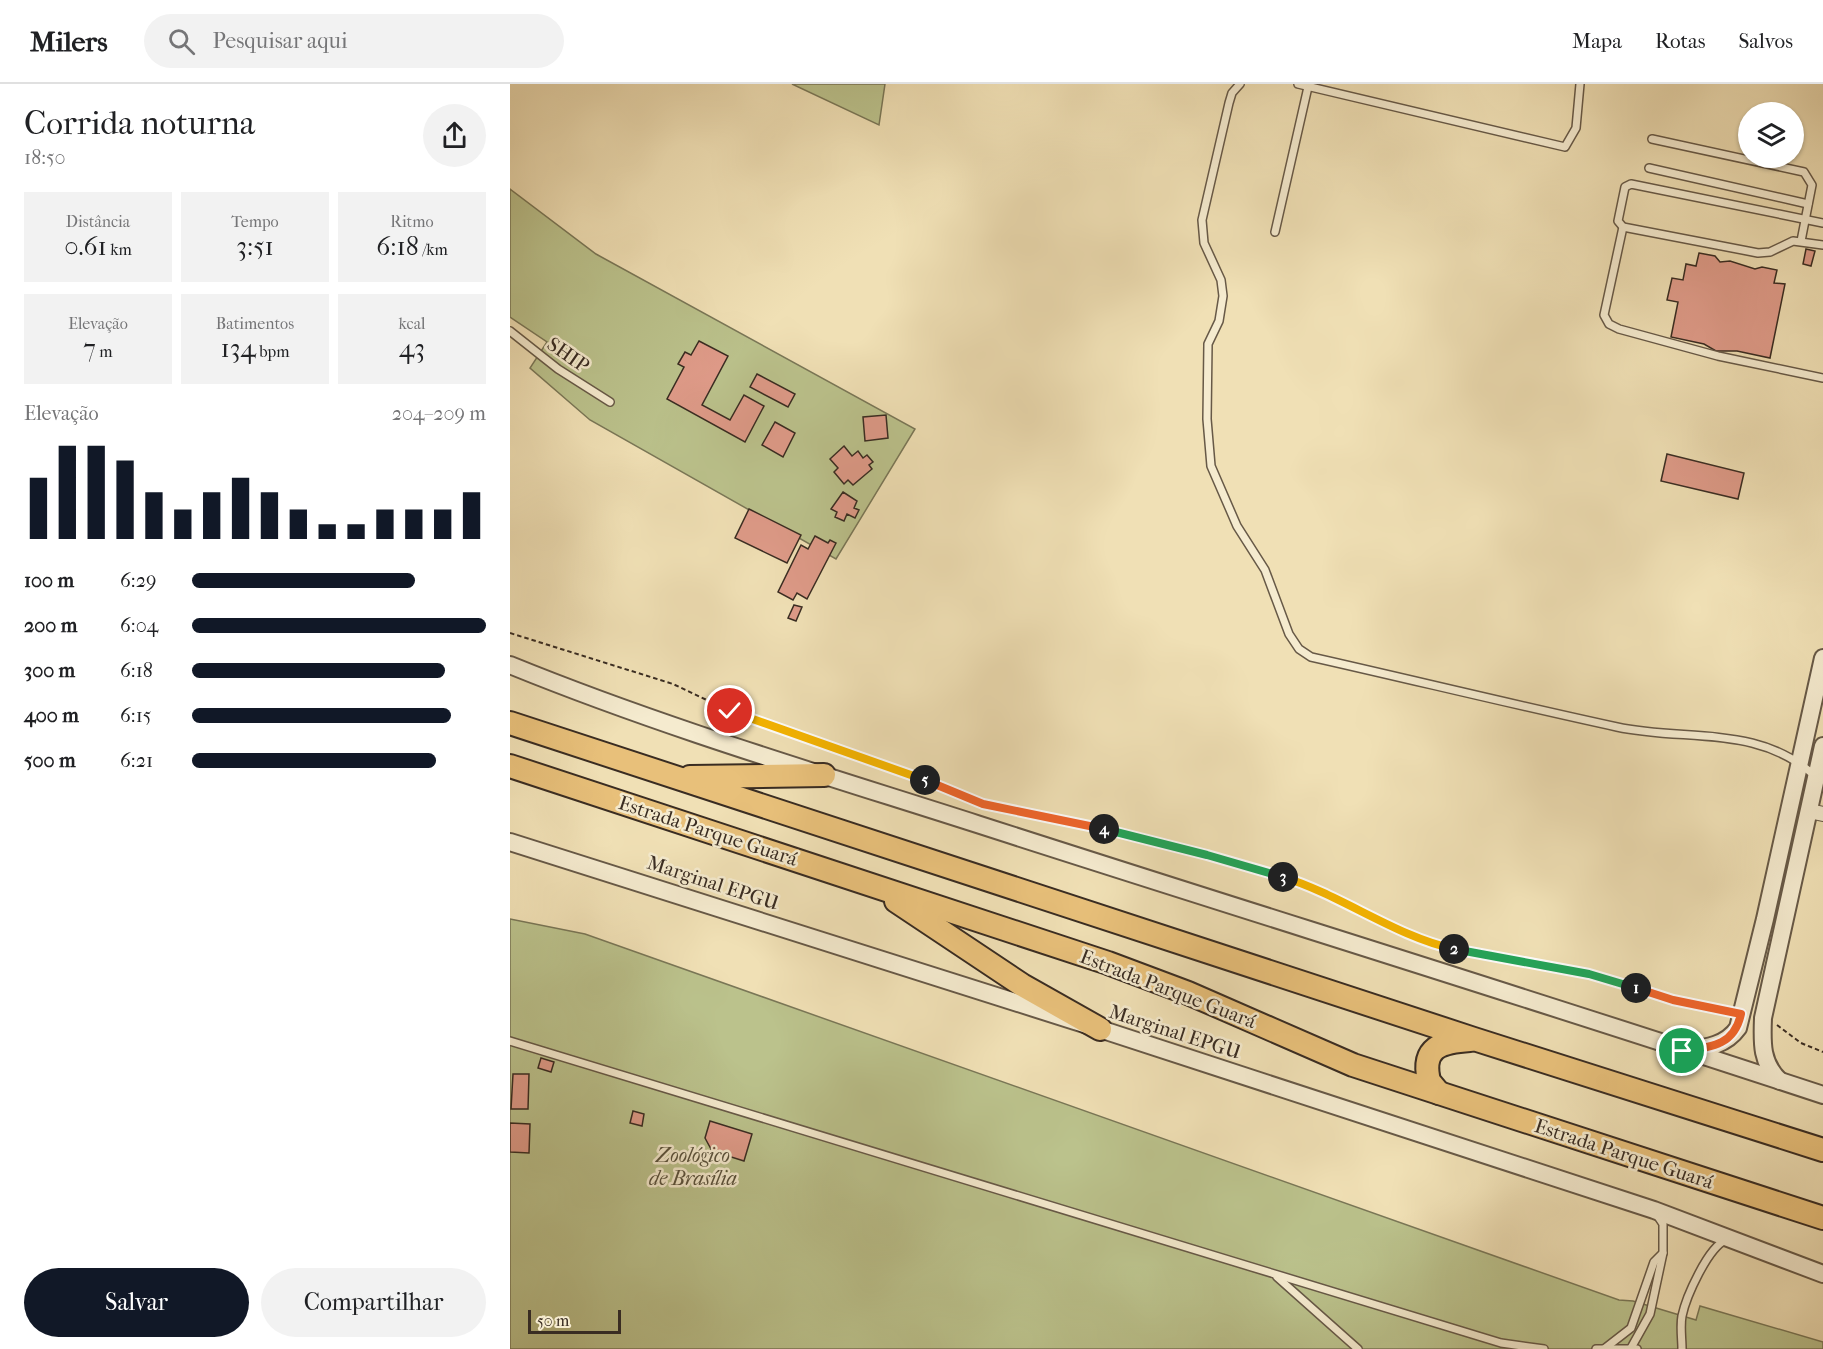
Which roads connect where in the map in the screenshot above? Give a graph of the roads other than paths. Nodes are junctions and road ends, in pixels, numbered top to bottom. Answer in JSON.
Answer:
{"nodes":[{"id":1,"x":1240,"y":84,"type":"edge"},
{"id":2,"x":1298,"y":84,"type":"edge"},
{"id":3,"x":1580,"y":84,"type":"edge"},
{"id":4,"x":1308,"y":87,"type":"junction"},
{"id":5,"x":1652,"y":139,"type":"dead end"},
{"id":6,"x":1649,"y":168,"type":"dead end"},
{"id":7,"x":1808,"y":204,"type":"junction"},
{"id":8,"x":1805,"y":220,"type":"junction"},
{"id":9,"x":1823,"y":223,"type":"edge"},
{"id":10,"x":1623,"y":227,"type":"junction"},
{"id":11,"x":1275,"y":232,"type":"dead end"},
{"id":12,"x":1801,"y":241,"type":"junction"},
{"id":13,"x":1823,"y":245,"type":"edge"},
{"id":14,"x":510,"y":331,"type":"edge"},
{"id":15,"x":1823,"y":378,"type":"edge"},
{"id":16,"x":610,"y":402,"type":"dead end"},
{"id":17,"x":1823,"y":658,"type":"edge"},
{"id":18,"x":510,"y":665,"type":"edge"},
{"id":19,"x":510,"y":723,"type":"edge"},
{"id":20,"x":1823,"y":746,"type":"edge"},
{"id":21,"x":1800,"y":762,"type":"junction"},
{"id":22,"x":510,"y":766,"type":"edge"},
{"id":23,"x":510,"y":774,"type":"edge"},
{"id":24,"x":824,"y":775,"type":"junction"},
{"id":25,"x":1816,"y":777,"type":"junction"},
{"id":26,"x":549,"y":778,"type":"junction"},
{"id":27,"x":674,"y":778,"type":"junction"},
{"id":28,"x":1816,"y":812,"type":"edge"},
{"id":29,"x":510,"y":842,"type":"edge"},
{"id":30,"x":875,"y":887,"type":"junction"},
{"id":31,"x":1100,"y":1029,"type":"junction"},
{"id":32,"x":1474,"y":1039,"type":"junction"},
{"id":33,"x":510,"y":1041,"type":"edge"},
{"id":34,"x":1682,"y":1051,"type":"junction"},
{"id":35,"x":1780,"y":1081,"type":"junction"},
{"id":36,"x":1439,"y":1092,"type":"junction"},
{"id":37,"x":1823,"y":1095,"type":"edge"},
{"id":38,"x":1823,"y":1150,"type":"edge"},
{"id":39,"x":1654,"y":1210,"type":"junction"},
{"id":40,"x":1823,"y":1218,"type":"edge"},
{"id":41,"x":1730,"y":1238,"type":"junction"},
{"id":42,"x":1663,"y":1253,"type":"junction"},
{"id":43,"x":1823,"y":1274,"type":"edge"},
{"id":44,"x":1275,"y":1275,"type":"junction"},
{"id":45,"x":1501,"y":1343,"type":"junction"},
{"id":46,"x":1634,"y":1348,"type":"edge"},
{"id":47,"x":1358,"y":1349,"type":"edge"},
{"id":48,"x":1513,"y":1349,"type":"edge"},
{"id":49,"x":1544,"y":1349,"type":"edge"},
{"id":50,"x":1596,"y":1349,"type":"edge"},
{"id":51,"x":1604,"y":1349,"type":"edge"},
{"id":52,"x":1682,"y":1349,"type":"edge"}],
"edges":[{"from":1,"to":21,"type":"lane"},
{"from":2,"to":4,"type":"lane"},
{"from":3,"to":4,"type":"lane"},
{"from":4,"to":11,"type":"lane"},
{"from":5,"to":7,"type":"lane"},
{"from":6,"to":7,"type":"lane"},
{"from":7,"to":8,"type":"lane"},
{"from":8,"to":9,"type":"lane"},
{"from":8,"to":10,"type":"lane"},
{"from":8,"to":12,"type":"lane"},
{"from":10,"to":12,"type":"lane"},
{"from":10,"to":15,"type":"lane"},
{"from":12,"to":13,"type":"lane"},
{"from":14,"to":16,"type":"lane","name":"SHIP"},
{"from":17,"to":21,"type":"street"},
{"from":18,"to":24,"type":"street"},
{"from":19,"to":27,"type":"highway","name":"Estrada Parque Guará"},
{"from":20,"to":25,"type":"street"},
{"from":21,"to":25,"type":"lane"},
{"from":21,"to":34,"type":"street"},
{"from":22,"to":26,"type":"highway","name":"Estrada Parque Guará"},
{"from":23,"to":26,"type":"highway"},
{"from":24,"to":27,"type":"highway"},
{"from":24,"to":34,"type":"street"},
{"from":25,"to":28,"type":"street"},
{"from":26,"to":30,"type":"highway","name":"Estrada Parque Guará"},
{"from":27,"to":32,"type":"highway","name":"Estrada Parque Guará"},
{"from":28,"to":35,"type":"street"},
{"from":29,"to":31,"type":"street","name":"Marginal EPGU"},
{"from":30,"to":31,"type":"highway"},
{"from":30,"to":36,"type":"highway","name":"Estrada Parque Guará"},
{"from":31,"to":39,"type":"street","name":"Marginal EPGU"},
{"from":32,"to":36,"type":"highway"},
{"from":32,"to":38,"type":"highway","name":"Estrada Parque Guará"},
{"from":33,"to":44,"type":"lane"},
{"from":34,"to":35,"type":"street"},
{"from":35,"to":37,"type":"street"},
{"from":36,"to":40,"type":"highway","name":"Estrada Parque Guará"},
{"from":39,"to":41,"type":"street","name":"Marginal EPGU"},
{"from":39,"to":42,"type":"lane"},
{"from":41,"to":43,"type":"street","name":"Marginal EPGU"},
{"from":41,"to":52,"type":"lane"},
{"from":42,"to":46,"type":"lane"},
{"from":42,"to":51,"type":"lane"},
{"from":44,"to":45,"type":"lane"},
{"from":44,"to":47,"type":"lane"},
{"from":45,"to":48,"type":"lane"},
{"from":45,"to":49,"type":"lane"},
{"from":46,"to":51,"type":"lane"},
{"from":50,"to":51,"type":"lane"}]}
